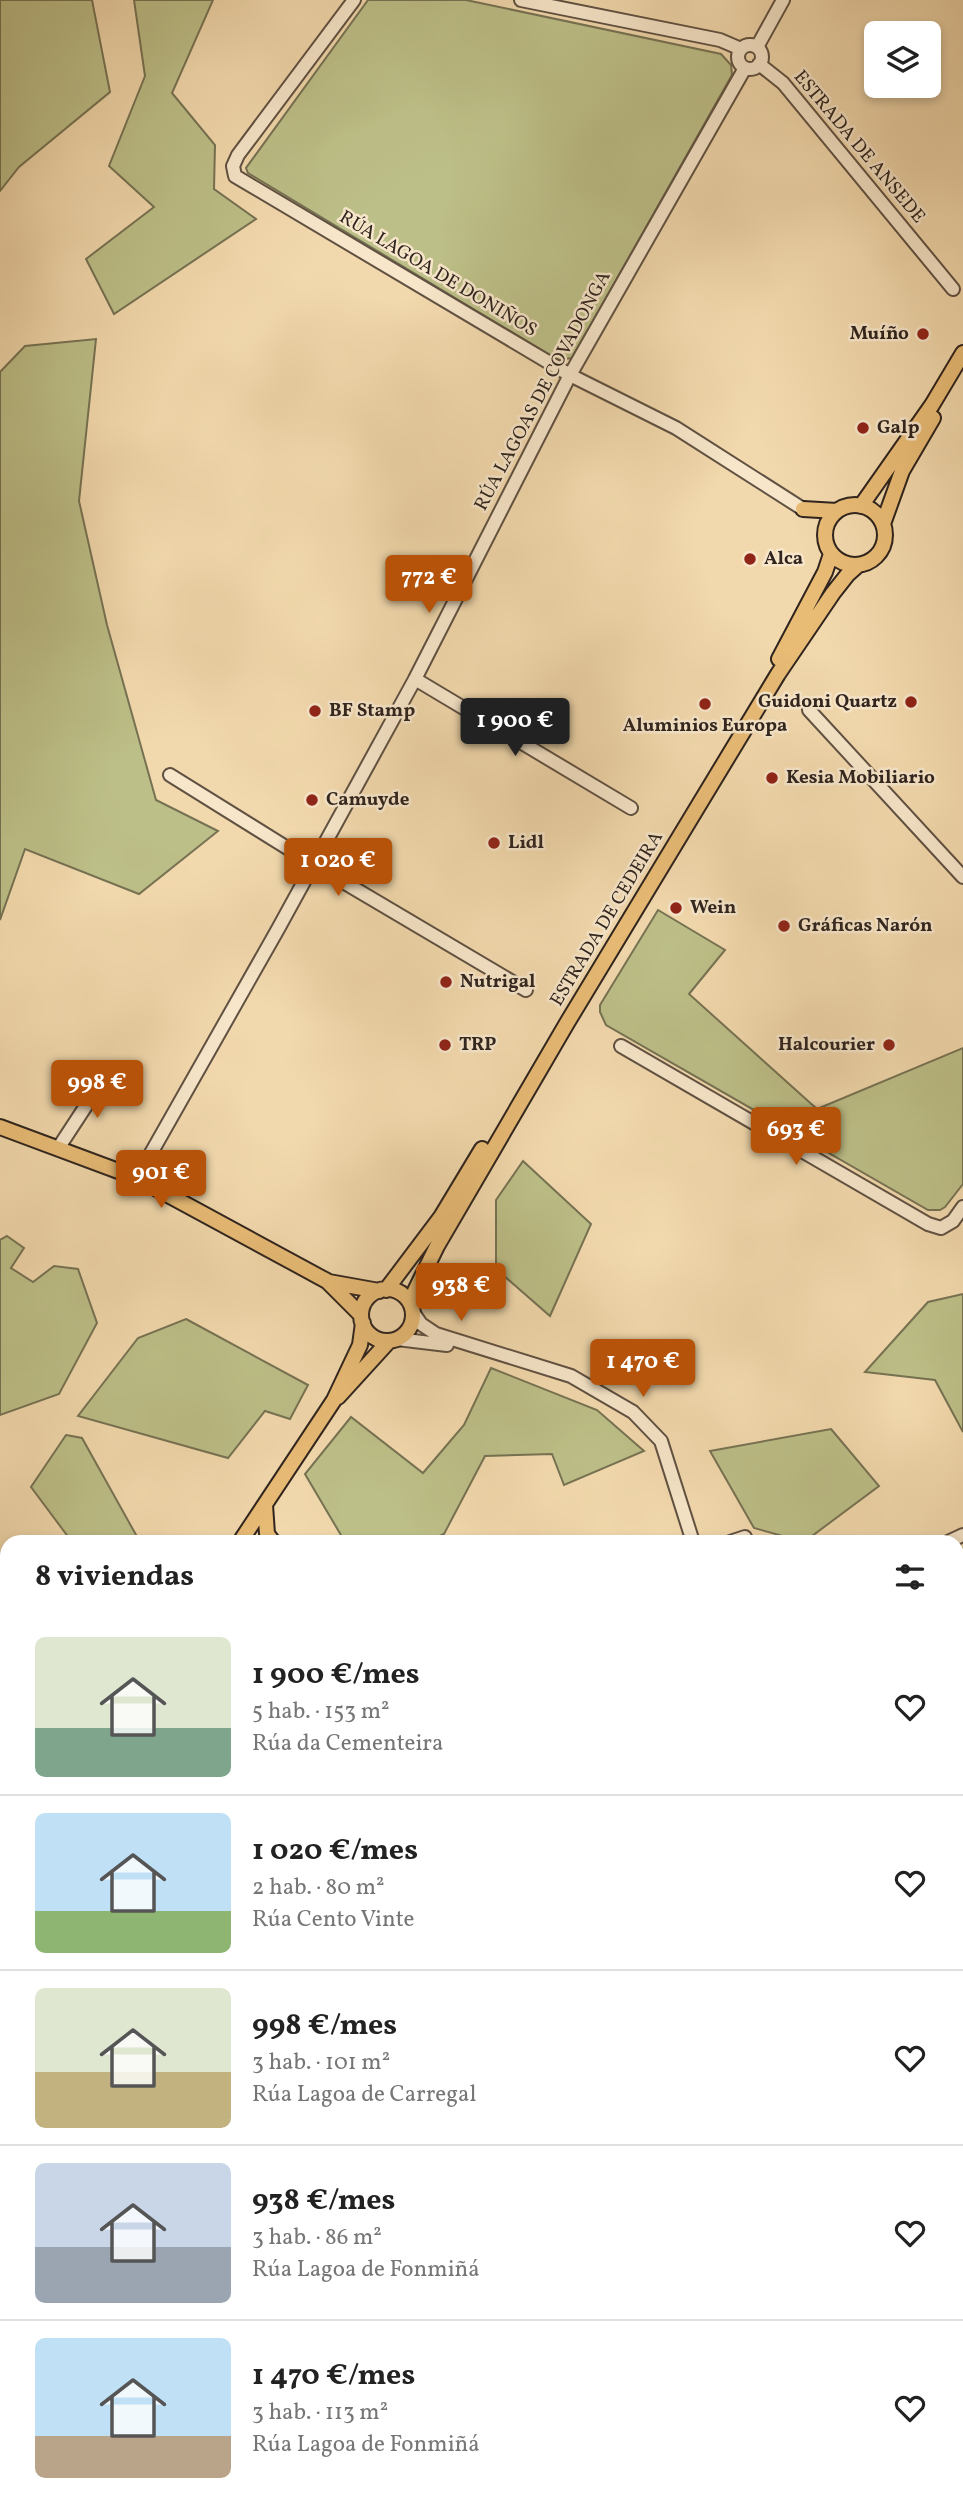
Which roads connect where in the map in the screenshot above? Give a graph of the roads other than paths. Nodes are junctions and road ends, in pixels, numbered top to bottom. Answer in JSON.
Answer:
{"nodes":[{"id":1,"x":354,"y":0,"type":"edge"},
{"id":2,"x":521,"y":0,"type":"edge"},
{"id":3,"x":783,"y":0,"type":"edge"},
{"id":4,"x":757,"y":47,"type":"junction"},
{"id":5,"x":741,"y":49,"type":"junction"},
{"id":6,"x":759,"y":64,"type":"junction"},
{"id":7,"x":745,"y":68,"type":"junction"},
{"id":8,"x":953,"y":289,"type":"dead end"},
{"id":9,"x":963,"y":353,"type":"edge"},
{"id":10,"x":963,"y":368,"type":"edge"},
{"id":11,"x":570,"y":375,"type":"junction"},
{"id":12,"x":861,"y":506,"type":"junction"},
{"id":13,"x":803,"y":509,"type":"junction"},
{"id":14,"x":837,"y":511,"type":"junction"},
{"id":15,"x":883,"y":524,"type":"junction"},
{"id":16,"x":825,"y":532,"type":"junction"},
{"id":17,"x":831,"y":554,"type":"junction"},
{"id":18,"x":857,"y":566,"type":"junction"},
{"id":19,"x":415,"y":679,"type":"junction"},
{"id":20,"x":809,"y":710,"type":"dead end"},
{"id":21,"x":170,"y":775,"type":"dead end"},
{"id":22,"x":631,"y":808,"type":"dead end"},
{"id":23,"x":313,"y":864,"type":"junction"},
{"id":24,"x":963,"y":877,"type":"edge"},
{"id":25,"x":526,"y":990,"type":"dead end"},
{"id":26,"x":621,"y":1046,"type":"dead end"},
{"id":27,"x":112,"y":1074,"type":"dead end"},
{"id":28,"x":0,"y":1127,"type":"edge"},
{"id":29,"x":59,"y":1147,"type":"junction"},
{"id":30,"x":137,"y":1178,"type":"junction"},
{"id":31,"x":963,"y":1207,"type":"edge"},
{"id":32,"x":327,"y":1282,"type":"junction"},
{"id":33,"x":383,"y":1290,"type":"junction"},
{"id":34,"x":412,"y":1308,"type":"junction"},
{"id":35,"x":362,"y":1319,"type":"junction"},
{"id":36,"x":393,"y":1340,"type":"junction"},
{"id":37,"x":496,"y":1351,"type":"junction"},
{"id":38,"x":334,"y":1401,"type":"junction"},
{"id":39,"x":265,"y":1505,"type":"junction"},
{"id":40,"x":250,"y":1529,"type":"junction"},
{"id":41,"x":245,"y":1535,"type":"edge"},
{"id":42,"x":260,"y":1535,"type":"edge"},
{"id":43,"x":268,"y":1535,"type":"edge"},
{"id":44,"x":692,"y":1535,"type":"edge"}],
"edges":[{"from":1,"to":11,"type":"street","name":"RÚA LAGOA DE DONIÑOS"},
{"from":2,"to":5,"type":"street"},
{"from":3,"to":4,"type":"street"},
{"from":4,"to":5,"type":"street"},
{"from":4,"to":6,"type":"street"},
{"from":5,"to":7,"type":"street"},
{"from":6,"to":7,"type":"street"},
{"from":6,"to":8,"type":"street","name":"ESTRADA DE ANSEDE"},
{"from":7,"to":11,"type":"street","name":"RÚA LAGOAS DE COVADONGA"},
{"from":9,"to":12,"type":"main road"},
{"from":10,"to":15,"type":"main road"},
{"from":11,"to":13,"type":"street","name":"RÚA LAGOA DE DONIÑOS"},
{"from":11,"to":19,"type":"street","name":"RÚA LAGOAS DE COVADONGA"},
{"from":12,"to":14,"type":"main road"},
{"from":12,"to":15,"type":"main road"},
{"from":13,"to":14,"type":"main road"},
{"from":13,"to":16,"type":"main road"},
{"from":14,"to":16,"type":"main road"},
{"from":15,"to":18,"type":"main road"},
{"from":16,"to":17,"type":"main road"},
{"from":17,"to":18,"type":"main road"},
{"from":17,"to":33,"type":"main road","name":"ESTRADA DE CEDEIRA"},
{"from":18,"to":34,"type":"main road","name":"ESTRADA DE CEDEIRA"},
{"from":19,"to":22,"type":"street"},
{"from":19,"to":23,"type":"street","name":"RÚA LAGOAS DE COVADONGA"},
{"from":20,"to":24,"type":"street"},
{"from":21,"to":23,"type":"street"},
{"from":23,"to":25,"type":"street"},
{"from":23,"to":30,"type":"street","name":"RÚA LAGOAS DE COVADONGA"},
{"from":26,"to":31,"type":"street"},
{"from":27,"to":29,"type":"street"},
{"from":28,"to":29,"type":"main road"},
{"from":29,"to":30,"type":"main road"},
{"from":30,"to":32,"type":"main road"},
{"from":32,"to":33,"type":"main road"},
{"from":32,"to":35,"type":"main road"},
{"from":33,"to":34,"type":"main road"},
{"from":33,"to":35,"type":"main road"},
{"from":34,"to":36,"type":"main road"},
{"from":34,"to":37,"type":"street"},
{"from":35,"to":36,"type":"main road"},
{"from":35,"to":38,"type":"main road"},
{"from":36,"to":37,"type":"street"},
{"from":36,"to":38,"type":"main road"},
{"from":37,"to":44,"type":"street"},
{"from":38,"to":39,"type":"main road"},
{"from":39,"to":40,"type":"main road"},
{"from":39,"to":43,"type":"main road"},
{"from":40,"to":41,"type":"main road"},
{"from":40,"to":42,"type":"main road"}]}
